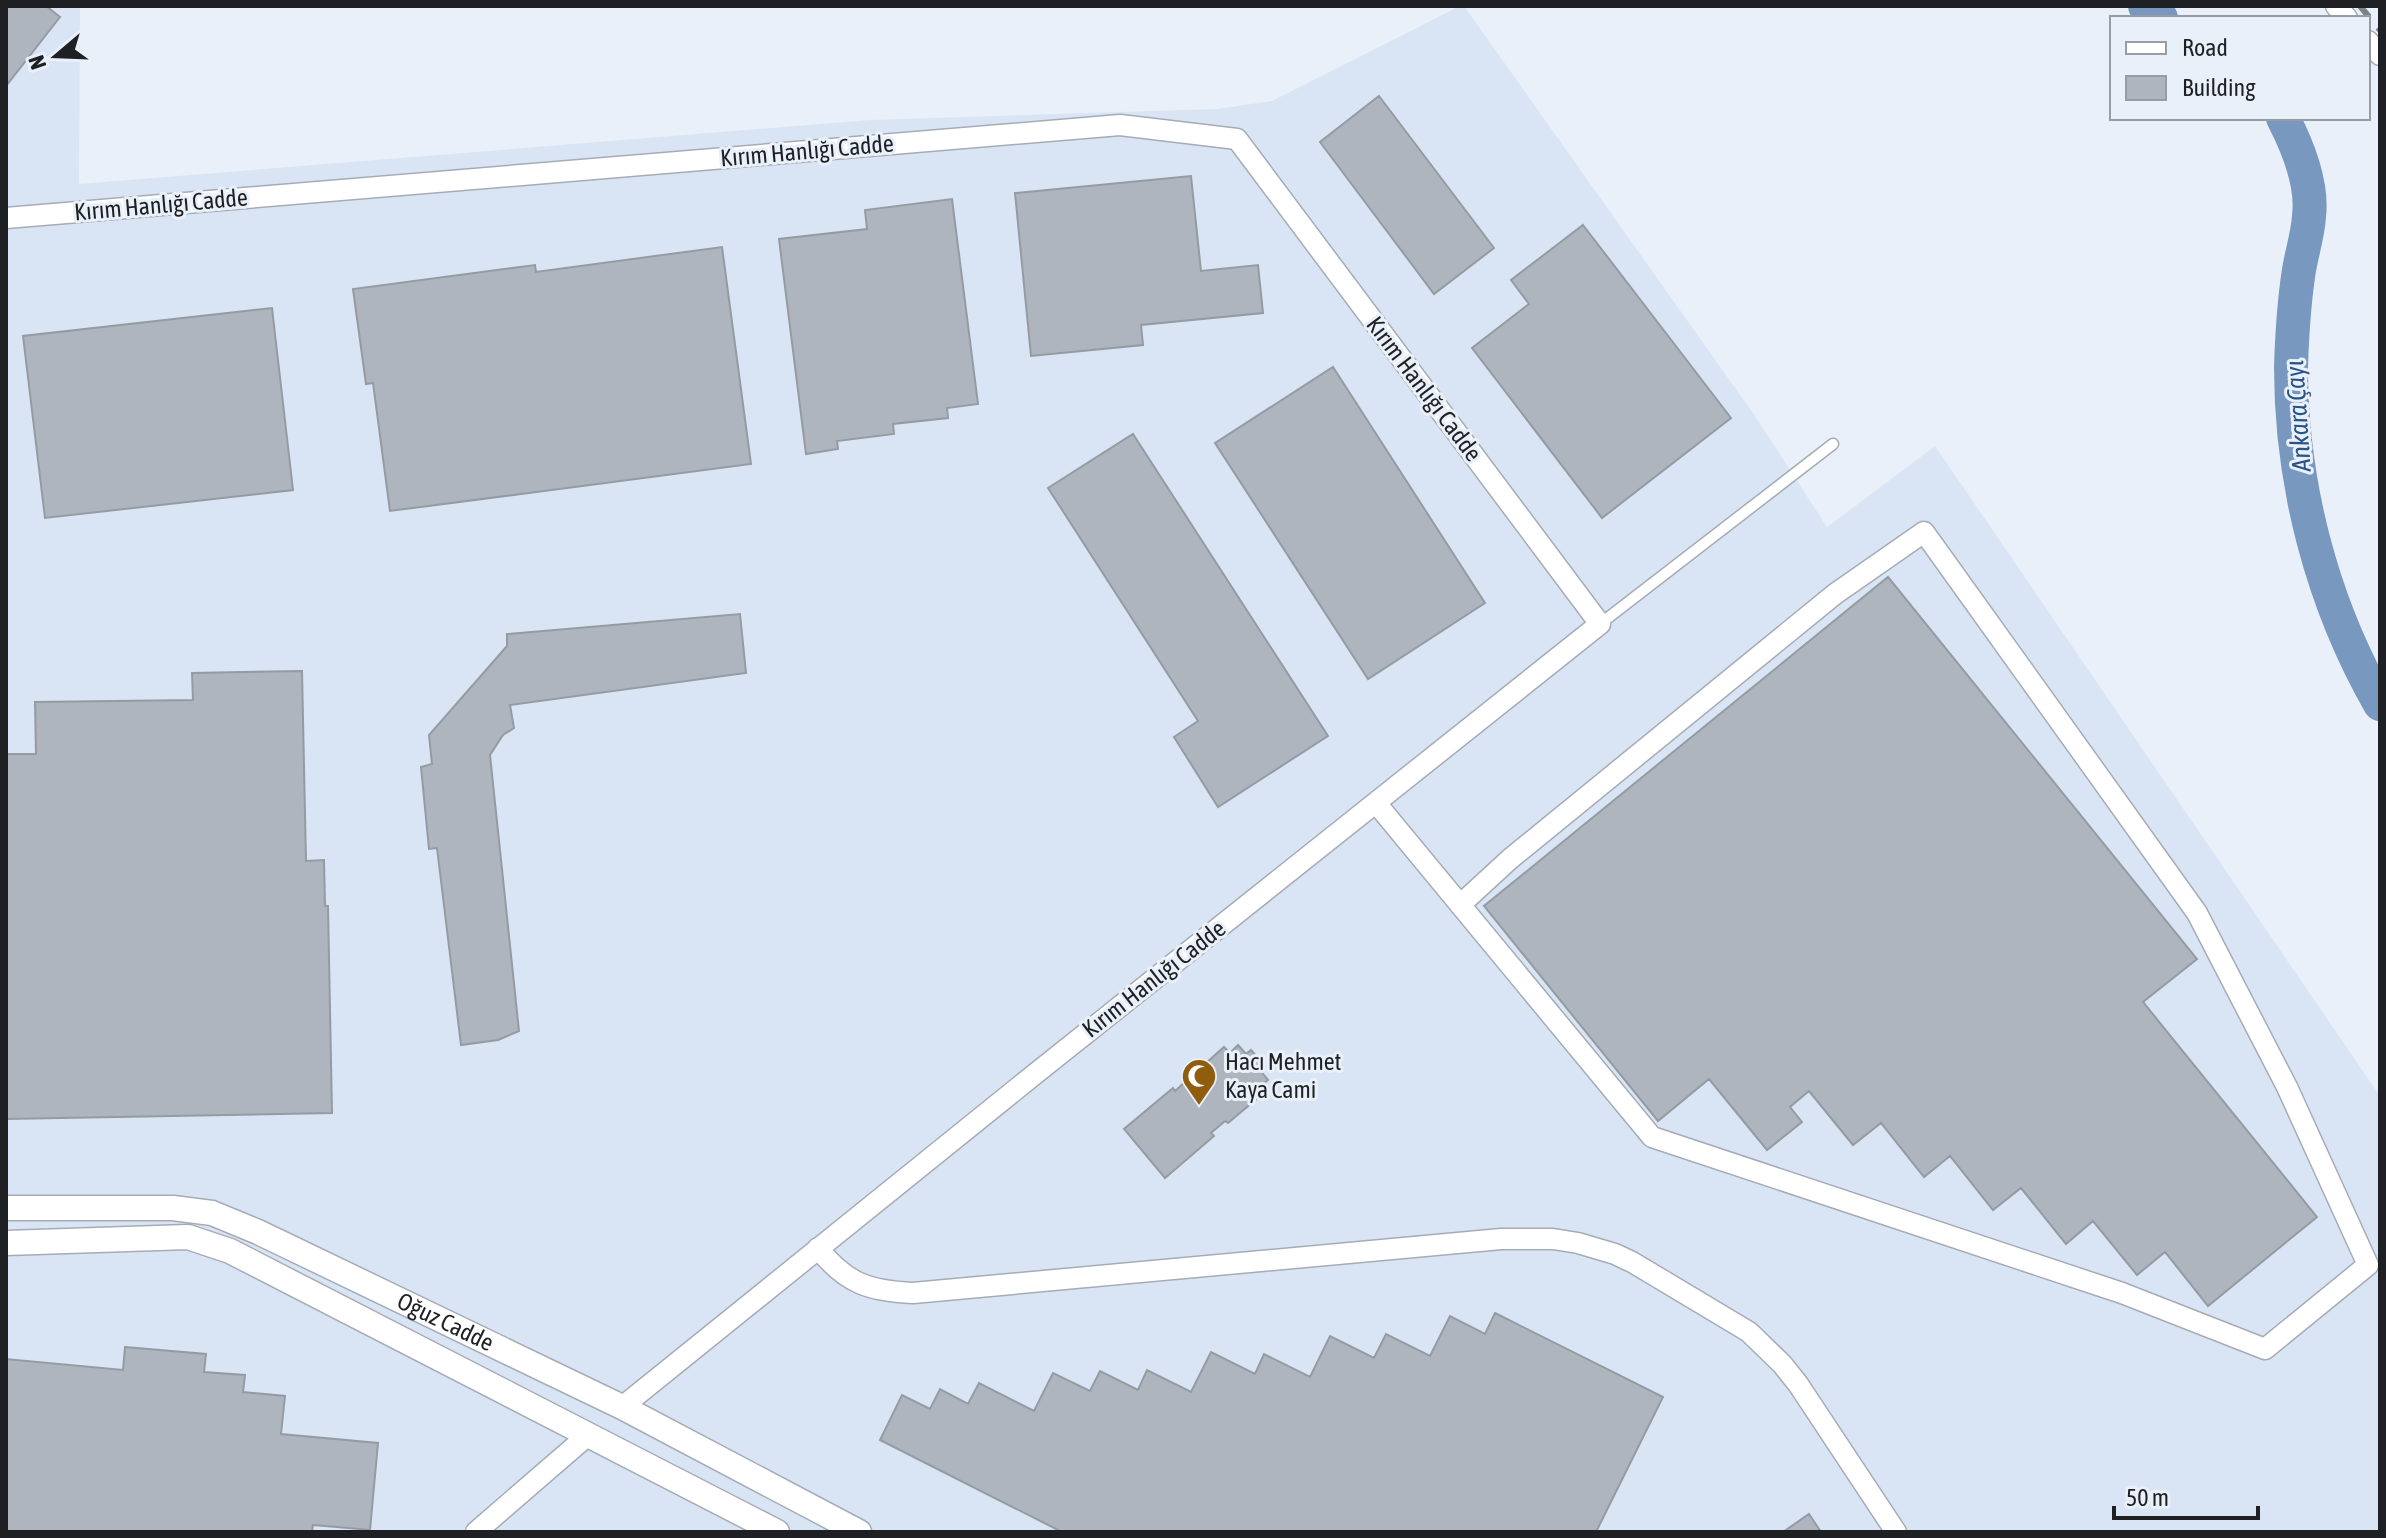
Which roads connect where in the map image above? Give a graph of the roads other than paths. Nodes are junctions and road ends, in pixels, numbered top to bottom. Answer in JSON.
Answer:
{"nodes":[{"id":1,"x":6,"y":218,"type":"edge"},
{"id":2,"x":1833,"y":444,"type":"dead end"},
{"id":3,"x":1600,"y":624,"type":"junction"},
{"id":4,"x":1376,"y":803,"type":"junction"},
{"id":5,"x":1460,"y":905,"type":"junction"},
{"id":6,"x":6,"y":1208,"type":"edge"},
{"id":7,"x":6,"y":1243,"type":"edge"},
{"id":8,"x":818,"y":1248,"type":"junction"},
{"id":9,"x":622,"y":1407,"type":"junction"},
{"id":10,"x":587,"y":1436,"type":"junction"},
{"id":11,"x":476,"y":1532,"type":"edge"},
{"id":12,"x":777,"y":1532,"type":"edge"},
{"id":13,"x":859,"y":1532,"type":"edge"},
{"id":14,"x":1896,"y":1532,"type":"edge"}],
"edges":[{"from":1,"to":3,"type":"street","name":"Kırım Hanlığı Cadde"},
{"from":2,"to":3,"type":"lane"},
{"from":3,"to":4,"type":"street","name":"Kırım Hanlığı Cadde"},
{"from":4,"to":5,"type":"street"},
{"from":4,"to":8,"type":"street","name":"Kırım Hanlığı Cadde"},
{"from":5,"to":5,"type":"street"},
{"from":6,"to":9,"type":"street","name":"Oğuz Cadde"},
{"from":7,"to":10,"type":"street","name":"Oğuz Cadde"},
{"from":8,"to":9,"type":"street","name":"Kırım Hanlığı Cadde"},
{"from":8,"to":14,"type":"street"},
{"from":9,"to":10,"type":"street"},
{"from":9,"to":13,"type":"street","name":"Oğuz Cadde"},
{"from":10,"to":11,"type":"street"},
{"from":10,"to":12,"type":"street","name":"Oğuz Cadde"}]}
